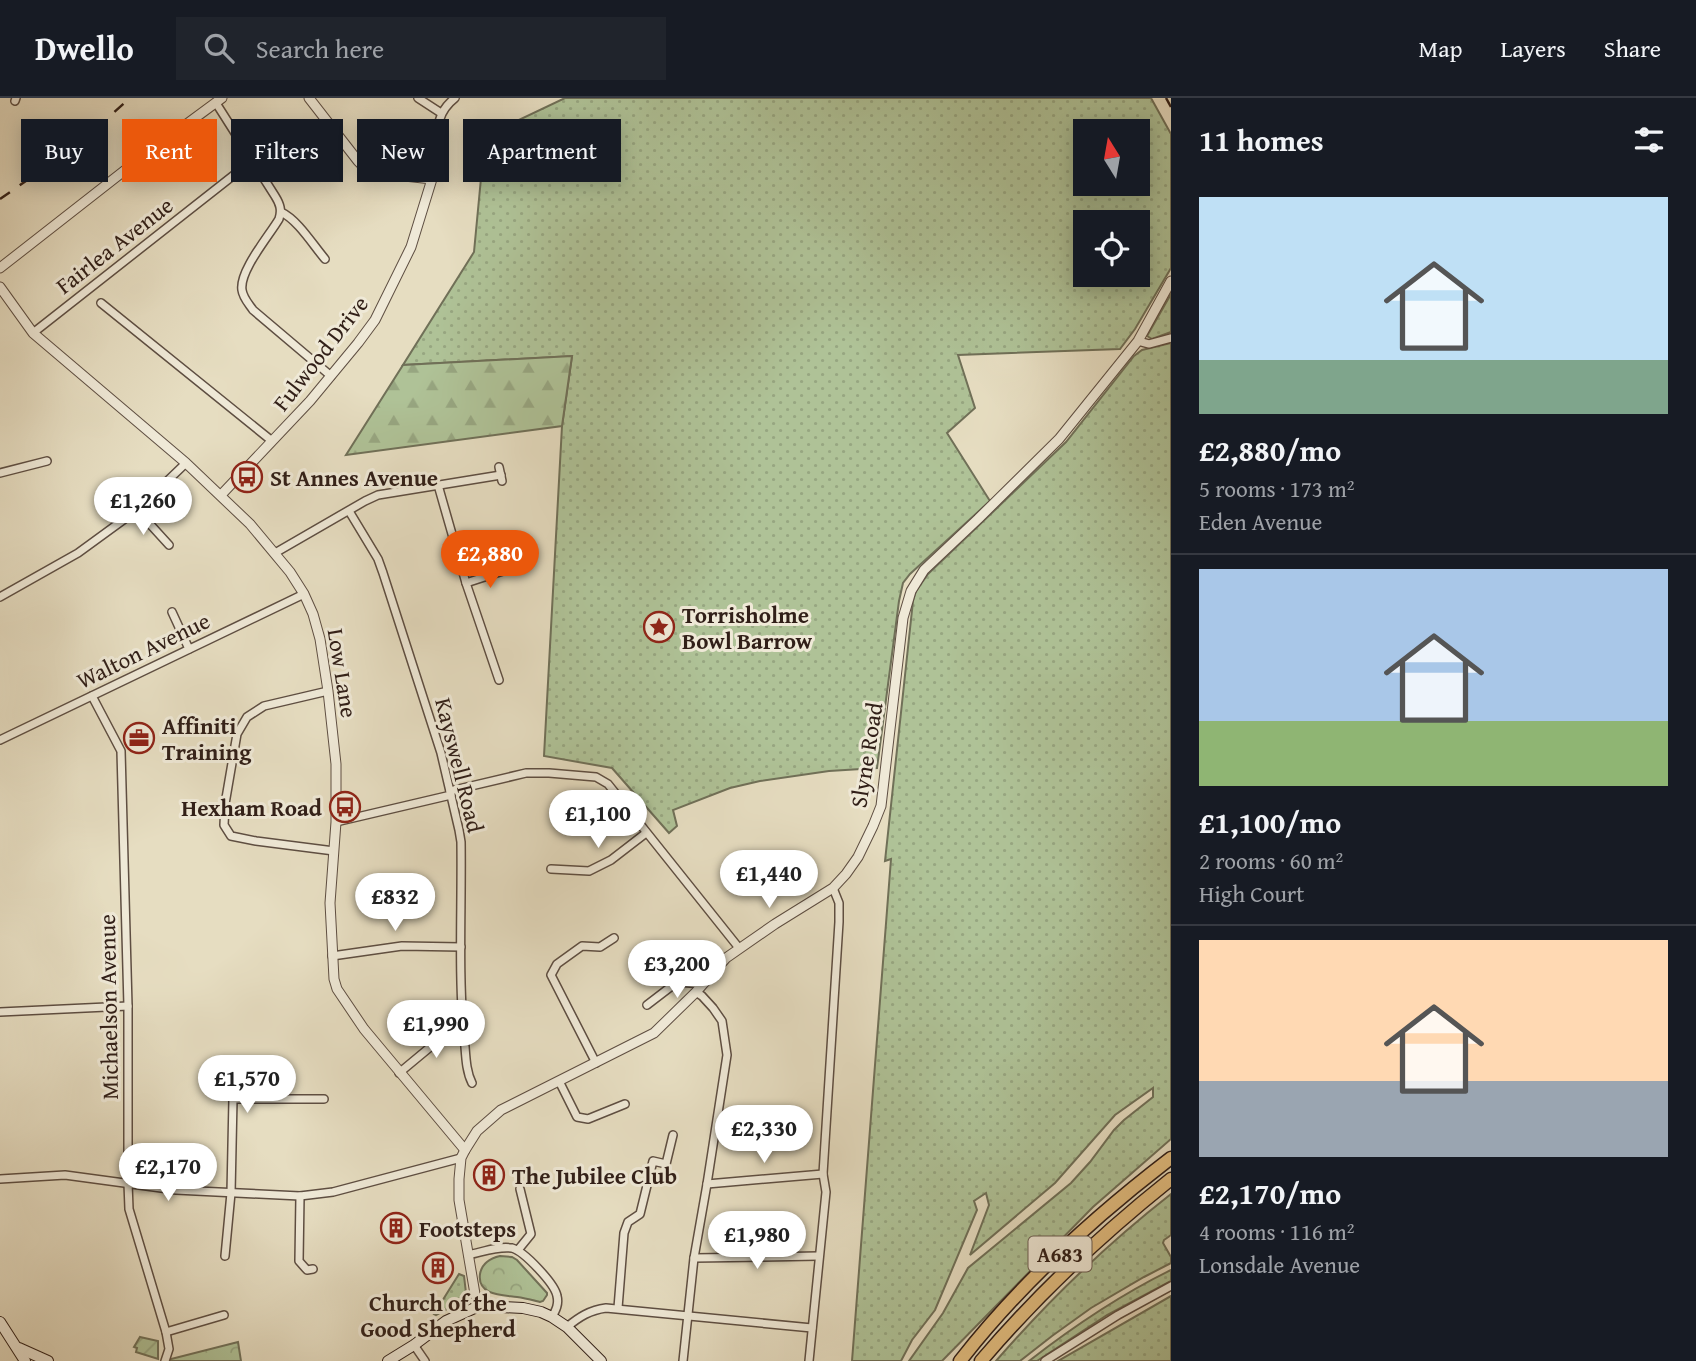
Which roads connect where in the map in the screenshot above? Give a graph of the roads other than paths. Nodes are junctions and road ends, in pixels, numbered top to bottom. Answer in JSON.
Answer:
{"nodes":[{"id":1,"x":309,"y":98,"type":"edge"},
{"id":2,"x":418,"y":98,"type":"edge"},
{"id":3,"x":455,"y":98,"type":"edge"},
{"id":4,"x":219,"y":101,"type":"edge"},
{"id":5,"x":442,"y":113,"type":"junction"},
{"id":6,"x":441,"y":119,"type":"edge"},
{"id":7,"x":231,"y":122,"type":"edge"},
{"id":8,"x":357,"y":160,"type":"edge"},
{"id":9,"x":231,"y":177,"type":"edge"},
{"id":10,"x":266,"y":182,"type":"edge"},
{"id":11,"x":431,"y":182,"type":"edge"},
{"id":12,"x":281,"y":212,"type":"junction"},
{"id":13,"x":325,"y":259,"type":"dead end"},
{"id":14,"x":0,"y":268,"type":"edge"},
{"id":15,"x":1171,"y":281,"type":"edge"},
{"id":16,"x":0,"y":286,"type":"edge"},
{"id":17,"x":101,"y":303,"type":"dead end"},
{"id":18,"x":33,"y":334,"type":"junction"},
{"id":19,"x":1171,"y":338,"type":"edge"},
{"id":20,"x":1138,"y":341,"type":"junction"},
{"id":21,"x":331,"y":376,"type":"junction"},
{"id":22,"x":272,"y":441,"type":"junction"},
{"id":23,"x":47,"y":461,"type":"dead end"},
{"id":24,"x":186,"y":463,"type":"junction"},
{"id":25,"x":0,"y":473,"type":"edge"},
{"id":26,"x":501,"y":474,"type":"dead end"},
{"id":27,"x":438,"y":485,"type":"junction"},
{"id":28,"x":221,"y":495,"type":"junction"},
{"id":29,"x":137,"y":510,"type":"junction"},
{"id":30,"x":349,"y":511,"type":"junction"},
{"id":31,"x":169,"y":545,"type":"dead end"},
{"id":32,"x":275,"y":553,"type":"junction"},
{"id":33,"x":506,"y":570,"type":"dead end"},
{"id":34,"x":466,"y":583,"type":"junction"},
{"id":35,"x":304,"y":594,"type":"junction"},
{"id":36,"x":0,"y":597,"type":"edge"},
{"id":37,"x":172,"y":612,"type":"dead end"},
{"id":38,"x":189,"y":649,"type":"junction"},
{"id":39,"x":499,"y":680,"type":"dead end"},
{"id":40,"x":328,"y":691,"type":"junction"},
{"id":41,"x":92,"y":696,"type":"junction"},
{"id":42,"x":0,"y":740,"type":"edge"},
{"id":43,"x":451,"y":793,"type":"junction"},
{"id":44,"x":336,"y":822,"type":"junction"},
{"id":45,"x":646,"y":833,"type":"junction"},
{"id":46,"x":334,"y":851,"type":"junction"},
{"id":47,"x":551,"y":869,"type":"dead end"},
{"id":48,"x":832,"y":888,"type":"junction"},
{"id":49,"x":614,"y":938,"type":"dead end"},
{"id":50,"x":461,"y":947,"type":"junction"},
{"id":51,"x":739,"y":948,"type":"junction"},
{"id":52,"x":332,"y":956,"type":"junction"},
{"id":53,"x":703,"y":984,"type":"junction"},
{"id":54,"x":696,"y":992,"type":"junction"},
{"id":55,"x":647,"y":1005,"type":"dead end"},
{"id":56,"x":128,"y":1006,"type":"junction"},
{"id":57,"x":0,"y":1012,"type":"edge"},
{"id":58,"x":463,"y":1023,"type":"junction"},
{"id":59,"x":596,"y":1063,"type":"junction"},
{"id":60,"x":400,"y":1073,"type":"junction"},
{"id":61,"x":559,"y":1081,"type":"junction"},
{"id":62,"x":472,"y":1083,"type":"dead end"},
{"id":63,"x":324,"y":1098,"type":"dead end"},
{"id":64,"x":625,"y":1104,"type":"dead end"},
{"id":65,"x":673,"y":1135,"type":"dead end"},
{"id":66,"x":463,"y":1154,"type":"junction"},
{"id":67,"x":1171,"y":1158,"type":"edge"},
{"id":68,"x":823,"y":1174,"type":"junction"},
{"id":69,"x":0,"y":1179,"type":"edge"},
{"id":70,"x":1171,"y":1179,"type":"edge"},
{"id":71,"x":128,"y":1182,"type":"junction"},
{"id":72,"x":707,"y":1184,"type":"junction"},
{"id":73,"x":520,"y":1189,"type":"dead end"},
{"id":74,"x":231,"y":1193,"type":"junction"},
{"id":75,"x":300,"y":1196,"type":"junction"},
{"id":76,"x":518,"y":1250,"type":"junction"},
{"id":77,"x":468,"y":1255,"type":"junction"},
{"id":78,"x":225,"y":1256,"type":"dead end"},
{"id":79,"x":819,"y":1256,"type":"junction"},
{"id":80,"x":694,"y":1258,"type":"junction"},
{"id":81,"x":313,"y":1269,"type":"dead end"},
{"id":82,"x":1171,"y":1286,"type":"edge"},
{"id":83,"x":479,"y":1306,"type":"junction"},
{"id":84,"x":618,"y":1308,"type":"junction"},
{"id":85,"x":224,"y":1315,"type":"dead end"},
{"id":86,"x":688,"y":1315,"type":"junction"},
{"id":87,"x":552,"y":1317,"type":"junction"},
{"id":88,"x":0,"y":1322,"type":"edge"},
{"id":89,"x":567,"y":1326,"type":"junction"},
{"id":90,"x":812,"y":1328,"type":"junction"},
{"id":91,"x":166,"y":1332,"type":"junction"},
{"id":92,"x":15,"y":1346,"type":"junction"},
{"id":93,"x":414,"y":1346,"type":"junction"},
{"id":94,"x":25,"y":1361,"type":"edge"},
{"id":95,"x":48,"y":1361,"type":"edge"},
{"id":96,"x":165,"y":1361,"type":"edge"},
{"id":97,"x":388,"y":1361,"type":"edge"},
{"id":98,"x":425,"y":1361,"type":"edge"},
{"id":99,"x":601,"y":1361,"type":"edge"},
{"id":100,"x":683,"y":1361,"type":"edge"},
{"id":101,"x":809,"y":1361,"type":"edge"},
{"id":102,"x":960,"y":1361,"type":"edge"},
{"id":103,"x":981,"y":1361,"type":"edge"},
{"id":104,"x":1045,"y":1361,"type":"edge"}],
"edges":[{"from":1,"to":8,"type":"street"},
{"from":2,"to":5,"type":"street"},
{"from":3,"to":5,"type":"street"},
{"from":4,"to":7,"type":"street"},
{"from":4,"to":14,"type":"street"},
{"from":5,"to":6,"type":"street","name":"Fulwood Drive"},
{"from":9,"to":18,"type":"street","name":"Fairlea Avenue"},
{"from":10,"to":12,"type":"street"},
{"from":11,"to":21,"type":"street","name":"Fulwood Drive"},
{"from":12,"to":13,"type":"street"},
{"from":12,"to":21,"type":"street"},
{"from":15,"to":20,"type":"street","name":"Slyne Road"},
{"from":16,"to":18,"type":"street","name":"Low Lane"},
{"from":17,"to":22,"type":"street"},
{"from":18,"to":24,"type":"street","name":"Low Lane"},
{"from":19,"to":20,"type":"street"},
{"from":20,"to":48,"type":"street","name":"Slyne Road"},
{"from":21,"to":22,"type":"street","name":"Fulwood Drive"},
{"from":22,"to":28,"type":"street","name":"Fulwood Drive"},
{"from":23,"to":25,"type":"street"},
{"from":24,"to":28,"type":"street","name":"Low Lane"},
{"from":24,"to":29,"type":"street"},
{"from":26,"to":27,"type":"street"},
{"from":27,"to":30,"type":"street"},
{"from":27,"to":34,"type":"street"},
{"from":28,"to":32,"type":"street","name":"Low Lane"},
{"from":29,"to":31,"type":"street"},
{"from":29,"to":36,"type":"street"},
{"from":30,"to":32,"type":"street"},
{"from":30,"to":43,"type":"street","name":"Kayswell Road"},
{"from":32,"to":35,"type":"street","name":"Low Lane"},
{"from":33,"to":34,"type":"street"},
{"from":34,"to":39,"type":"street"},
{"from":35,"to":38,"type":"street","name":"Walton Avenue"},
{"from":35,"to":40,"type":"street","name":"Low Lane"},
{"from":37,"to":38,"type":"street"},
{"from":38,"to":41,"type":"street","name":"Walton Avenue"},
{"from":40,"to":44,"type":"street","name":"Low Lane"},
{"from":40,"to":46,"type":"street"},
{"from":41,"to":42,"type":"street","name":"Walton Avenue"},
{"from":41,"to":56,"type":"street","name":"Michaelson Avenue"},
{"from":43,"to":44,"type":"street"},
{"from":43,"to":45,"type":"street"},
{"from":43,"to":50,"type":"street","name":"Kayswell Road"},
{"from":44,"to":46,"type":"street","name":"Low Lane"},
{"from":45,"to":47,"type":"street"},
{"from":45,"to":51,"type":"street"},
{"from":46,"to":52,"type":"street","name":"Low Lane"},
{"from":48,"to":51,"type":"street","name":"Slyne Road"},
{"from":48,"to":68,"type":"street"},
{"from":49,"to":59,"type":"street"},
{"from":50,"to":52,"type":"street"},
{"from":50,"to":58,"type":"street","name":"Kayswell Road"},
{"from":51,"to":53,"type":"street","name":"Slyne Road"},
{"from":52,"to":60,"type":"street","name":"Low Lane"},
{"from":53,"to":54,"type":"street","name":"Slyne Road"},
{"from":53,"to":55,"type":"street"},
{"from":54,"to":59,"type":"street","name":"Slyne Road"},
{"from":54,"to":72,"type":"street"},
{"from":56,"to":57,"type":"street"},
{"from":56,"to":71,"type":"street","name":"Michaelson Avenue"},
{"from":58,"to":60,"type":"street"},
{"from":58,"to":62,"type":"street","name":"Kayswell Road"},
{"from":59,"to":61,"type":"street","name":"Slyne Road"},
{"from":60,"to":66,"type":"street","name":"Low Lane"},
{"from":61,"to":64,"type":"street"},
{"from":61,"to":66,"type":"street","name":"Slyne Road"},
{"from":63,"to":74,"type":"street"},
{"from":65,"to":84,"type":"street"},
{"from":66,"to":75,"type":"street"},
{"from":66,"to":77,"type":"street"},
{"from":67,"to":102,"type":"highway","number":"A683"},
{"from":68,"to":72,"type":"street"},
{"from":68,"to":79,"type":"street"},
{"from":69,"to":71,"type":"street"},
{"from":70,"to":103,"type":"highway","number":"A683"},
{"from":71,"to":74,"type":"street"},
{"from":71,"to":91,"type":"street","name":"Michaelson Avenue"},
{"from":72,"to":80,"type":"street"},
{"from":73,"to":76,"type":"street"},
{"from":74,"to":75,"type":"street"},
{"from":74,"to":78,"type":"street"},
{"from":75,"to":81,"type":"street"},
{"from":76,"to":77,"type":"street"},
{"from":76,"to":87,"type":"street"},
{"from":77,"to":83,"type":"street"},
{"from":79,"to":80,"type":"street"},
{"from":79,"to":90,"type":"street"},
{"from":80,"to":86,"type":"street"},
{"from":82,"to":104,"type":"street"},
{"from":83,"to":87,"type":"main road"},
{"from":83,"to":93,"type":"main road"},
{"from":84,"to":86,"type":"street"},
{"from":84,"to":89,"type":"street"},
{"from":85,"to":91,"type":"street"},
{"from":86,"to":90,"type":"street"},
{"from":86,"to":100,"type":"street"},
{"from":87,"to":89,"type":"main road"},
{"from":88,"to":92,"type":"main road"},
{"from":89,"to":99,"type":"main road"},
{"from":90,"to":101,"type":"street"},
{"from":91,"to":96,"type":"street","name":"Michaelson Avenue"},
{"from":92,"to":94,"type":"main road"},
{"from":92,"to":95,"type":"main road"},
{"from":93,"to":97,"type":"main road"},
{"from":93,"to":98,"type":"street"}]}
